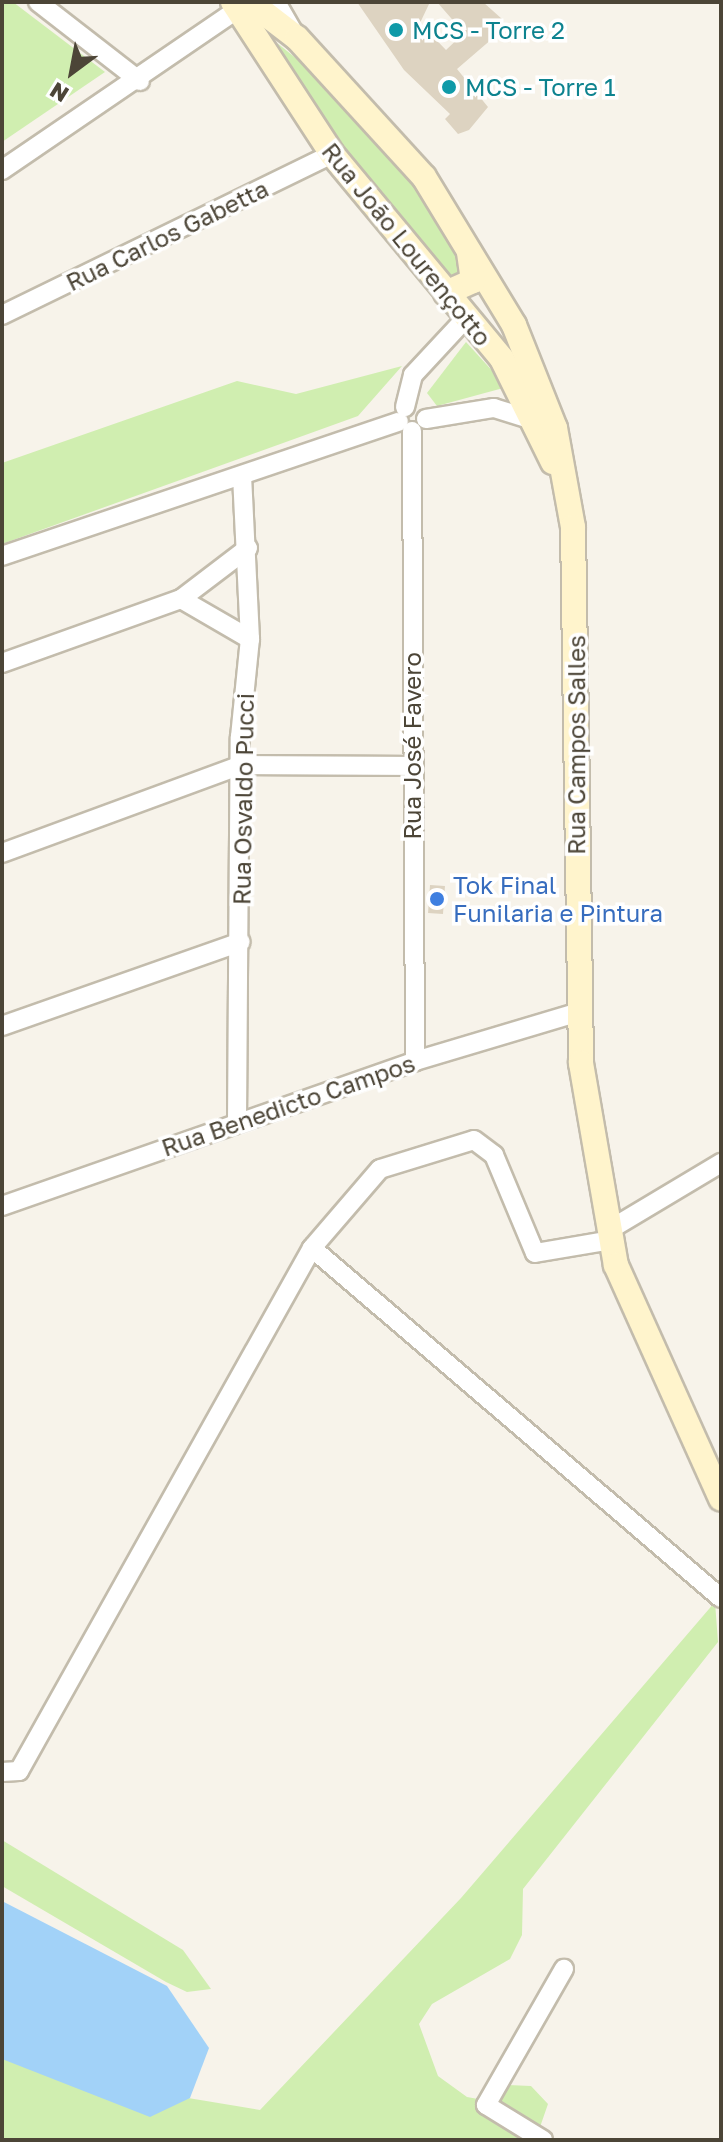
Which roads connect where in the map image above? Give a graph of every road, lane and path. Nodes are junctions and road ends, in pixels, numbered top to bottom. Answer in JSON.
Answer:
{"nodes":[{"id":1,"x":38,"y":2,"type":"edge"},
{"id":2,"x":276,"y":2,"type":"edge"},
{"id":3,"x":240,"y":4,"type":"edge"},
{"id":4,"x":297,"y":38,"type":"junction"},
{"id":5,"x":338,"y":80,"type":"junction"},
{"id":6,"x":140,"y":81,"type":"junction"},
{"id":7,"x":332,"y":154,"type":"junction"},
{"id":8,"x":2,"y":170,"type":"edge"},
{"id":9,"x":461,"y":230,"type":"junction"},
{"id":10,"x":446,"y":293,"type":"junction"},
{"id":11,"x":2,"y":315,"type":"edge"},
{"id":12,"x":466,"y":318,"type":"junction"},
{"id":13,"x":514,"y":325,"type":"junction"},
{"id":14,"x":530,"y":361,"type":"junction"},
{"id":15,"x":518,"y":387,"type":"junction"},
{"id":16,"x":494,"y":408,"type":"junction"},
{"id":17,"x":411,"y":420,"type":"junction"},
{"id":18,"x":533,"y":420,"type":"junction"},
{"id":19,"x":242,"y":477,"type":"junction"},
{"id":20,"x":568,"y":493,"type":"junction"},
{"id":21,"x":248,"y":548,"type":"junction"},
{"id":22,"x":2,"y":556,"type":"edge"},
{"id":23,"x":181,"y":599,"type":"junction"},
{"id":24,"x":250,"y":639,"type":"junction"},
{"id":25,"x":2,"y":663,"type":"edge"},
{"id":26,"x":241,"y":765,"type":"junction"},
{"id":27,"x":412,"y":766,"type":"junction"},
{"id":28,"x":2,"y":853,"type":"edge"},
{"id":29,"x":241,"y":942,"type":"junction"},
{"id":30,"x":576,"y":1013,"type":"junction"},
{"id":31,"x":2,"y":1026,"type":"edge"},
{"id":32,"x":415,"y":1061,"type":"junction"},
{"id":33,"x":237,"y":1122,"type":"junction"},
{"id":34,"x":721,"y":1163,"type":"edge"},
{"id":35,"x":2,"y":1206,"type":"edge"},
{"id":36,"x":610,"y":1235,"type":"junction"},
{"id":37,"x":312,"y":1248,"type":"junction"},
{"id":38,"x":721,"y":1499,"type":"edge"},
{"id":39,"x":721,"y":1598,"type":"edge"},
{"id":40,"x":2,"y":1772,"type":"edge"},
{"id":41,"x":564,"y":1969,"type":"dead end"},
{"id":42,"x":543,"y":2140,"type":"edge"}],
"edges":[{"from":1,"to":6,"type":"street"},
{"from":2,"to":4,"type":"street"},
{"from":3,"to":4,"type":"main road","name":"Rua Campos Salles"},
{"from":3,"to":5,"type":"main road","name":"Rua Campos Salles"},
{"from":3,"to":6,"type":"street"},
{"from":3,"to":7,"type":"main road","name":"Rua João Lourençotto"},
{"from":4,"to":5,"type":"main road","name":"Rua Campos Salles"},
{"from":5,"to":9,"type":"main road","name":"Rua Campos Salles"},
{"from":6,"to":8,"type":"street"},
{"from":7,"to":10,"type":"main road","name":"Rua João Lourençotto"},
{"from":7,"to":11,"type":"street","name":"Rua Carlos Gabetta"},
{"from":9,"to":10,"type":"main road"},
{"from":9,"to":13,"type":"main road","name":"Rua Campos Salles"},
{"from":10,"to":12,"type":"main road","name":"Rua João Lourençotto"},
{"from":12,"to":13,"type":"main road"},
{"from":12,"to":15,"type":"main road","name":"Rua João Lourençotto"},
{"from":12,"to":17,"type":"street","name":"Rua José Favero"},
{"from":13,"to":14,"type":"main road","name":"Rua Campos Salles"},
{"from":14,"to":15,"type":"main road"},
{"from":14,"to":20,"type":"main road","name":"Rua Campos Salles"},
{"from":15,"to":16,"type":"street"},
{"from":15,"to":18,"type":"main road","name":"Rua João Lourençotto"},
{"from":16,"to":17,"type":"street"},
{"from":16,"to":18,"type":"street"},
{"from":17,"to":19,"type":"street"},
{"from":17,"to":27,"type":"street","name":"Rua José Favero"},
{"from":18,"to":20,"type":"main road","name":"Rua João Lourençotto"},
{"from":19,"to":21,"type":"street","name":"Rua Osvaldo Pucci"},
{"from":19,"to":22,"type":"street"},
{"from":20,"to":30,"type":"main road","name":"Rua Campos Salles"},
{"from":21,"to":23,"type":"street"},
{"from":21,"to":24,"type":"street","name":"Rua Osvaldo Pucci"},
{"from":23,"to":24,"type":"street"},
{"from":23,"to":25,"type":"street"},
{"from":24,"to":26,"type":"street","name":"Rua Osvaldo Pucci"},
{"from":26,"to":27,"type":"street"},
{"from":26,"to":28,"type":"street"},
{"from":26,"to":29,"type":"street","name":"Rua Osvaldo Pucci"},
{"from":27,"to":32,"type":"street","name":"Rua José Favero"},
{"from":29,"to":31,"type":"street"},
{"from":29,"to":33,"type":"street","name":"Rua Osvaldo Pucci"},
{"from":30,"to":32,"type":"street","name":"Rua Benedicto Campos"},
{"from":30,"to":36,"type":"main road","name":"Rua Campos Salles"},
{"from":32,"to":33,"type":"street","name":"Rua Benedicto Campos"},
{"from":33,"to":35,"type":"street","name":"Rua Benedicto Campos"},
{"from":34,"to":36,"type":"street"},
{"from":36,"to":37,"type":"street"},
{"from":36,"to":38,"type":"main road","name":"Rua Campos Salles"},
{"from":37,"to":39,"type":"street"},
{"from":37,"to":40,"type":"street"},
{"from":41,"to":42,"type":"street"}]}
